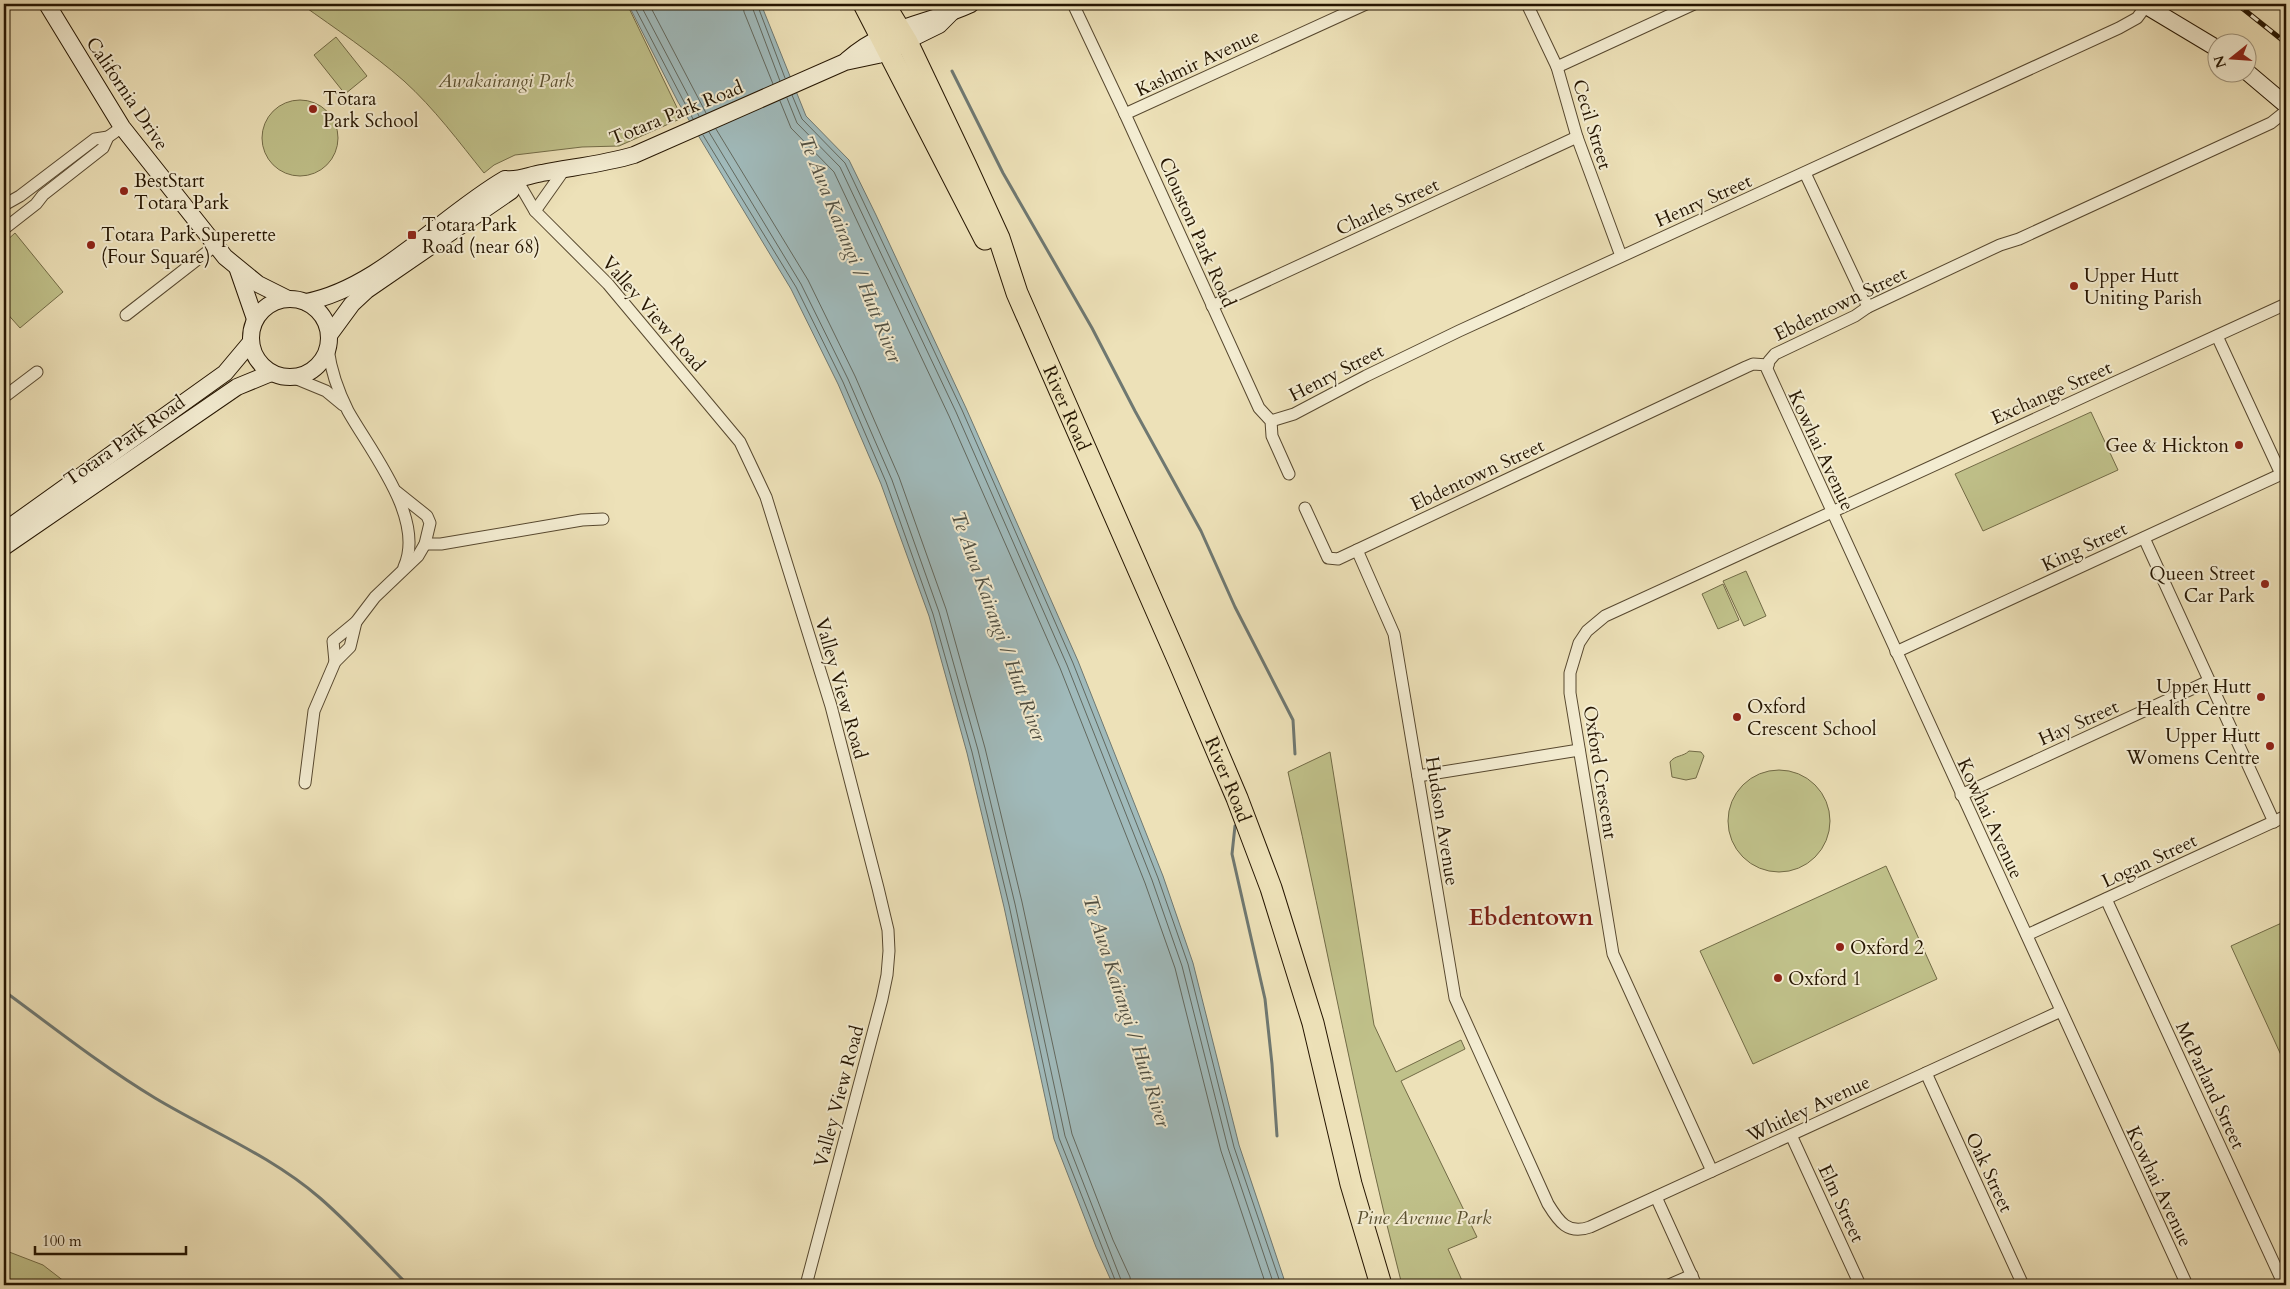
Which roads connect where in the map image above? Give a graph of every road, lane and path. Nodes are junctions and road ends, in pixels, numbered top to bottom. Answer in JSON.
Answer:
{"nodes":[{"id":1,"x":47,"y":4,"type":"edge"},
{"id":2,"x":864,"y":4,"type":"edge"},
{"id":3,"x":884,"y":4,"type":"edge"},
{"id":4,"x":971,"y":4,"type":"edge"},
{"id":5,"x":1073,"y":4,"type":"edge"},
{"id":6,"x":1366,"y":4,"type":"edge"},
{"id":7,"x":1527,"y":4,"type":"edge"},
{"id":8,"x":1694,"y":4,"type":"edge"},
{"id":9,"x":2144,"y":5,"type":"edge"},
{"id":10,"x":894,"y":39,"type":"junction"},
{"id":11,"x":2208,"y":43,"type":"edge"},
{"id":12,"x":1557,"y":67,"type":"junction"},
{"id":13,"x":2258,"y":81,"type":"edge"},
{"id":14,"x":2286,"y":105,"type":"edge"},
{"id":15,"x":2286,"y":110,"type":"edge"},
{"id":16,"x":1125,"y":114,"type":"junction"},
{"id":17,"x":122,"y":127,"type":"junction"},
{"id":18,"x":108,"y":137,"type":"junction"},
{"id":19,"x":1577,"y":137,"type":"junction"},
{"id":20,"x":564,"y":170,"type":"junction"},
{"id":21,"x":1805,"y":173,"type":"junction"},
{"id":22,"x":517,"y":180,"type":"junction"},
{"id":23,"x":4,"y":205,"type":"edge"},
{"id":24,"x":535,"y":211,"type":"junction"},
{"id":25,"x":4,"y":229,"type":"edge"},
{"id":26,"x":216,"y":246,"type":"junction"},
{"id":27,"x":1622,"y":256,"type":"junction"},
{"id":28,"x":238,"y":270,"type":"junction"},
{"id":29,"x":286,"y":298,"type":"junction"},
{"id":30,"x":306,"y":302,"type":"junction"},
{"id":31,"x":2286,"y":304,"type":"edge"},
{"id":32,"x":1212,"y":306,"type":"junction"},
{"id":33,"x":1868,"y":307,"type":"junction"},
{"id":34,"x":126,"y":315,"type":"dead end"},
{"id":35,"x":256,"y":319,"type":"junction"},
{"id":36,"x":2217,"y":336,"type":"junction"},
{"id":37,"x":251,"y":342,"type":"junction"},
{"id":38,"x":329,"y":342,"type":"junction"},
{"id":39,"x":1768,"y":365,"type":"junction"},
{"id":40,"x":37,"y":372,"type":"dead end"},
{"id":41,"x":271,"y":372,"type":"junction"},
{"id":42,"x":292,"y":378,"type":"junction"},
{"id":43,"x":4,"y":397,"type":"edge"},
{"id":44,"x":348,"y":410,"type":"junction"},
{"id":45,"x":1270,"y":421,"type":"junction"},
{"id":46,"x":2284,"y":473,"type":"edge"},
{"id":47,"x":1289,"y":474,"type":"dead end"},
{"id":48,"x":397,"y":492,"type":"junction"},
{"id":49,"x":1305,"y":508,"type":"dead end"},
{"id":50,"x":1832,"y":513,"type":"junction"},
{"id":51,"x":603,"y":518,"type":"dead end"},
{"id":52,"x":4,"y":531,"type":"edge"},
{"id":53,"x":2144,"y":538,"type":"junction"},
{"id":54,"x":426,"y":544,"type":"junction"},
{"id":55,"x":4,"y":548,"type":"edge"},
{"id":56,"x":1357,"y":550,"type":"junction"},
{"id":57,"x":404,"y":568,"type":"junction"},
{"id":58,"x":356,"y":622,"type":"junction"},
{"id":59,"x":1896,"y":652,"type":"junction"},
{"id":60,"x":335,"y":662,"type":"junction"},
{"id":61,"x":2209,"y":681,"type":"junction"},
{"id":62,"x":1579,"y":750,"type":"junction"},
{"id":63,"x":1418,"y":776,"type":"junction"},
{"id":64,"x":305,"y":783,"type":"dead end"},
{"id":65,"x":1961,"y":794,"type":"junction"},
{"id":66,"x":2286,"y":816,"type":"edge"},
{"id":67,"x":2274,"y":822,"type":"junction"},
{"id":68,"x":2106,"y":899,"type":"junction"},
{"id":69,"x":2027,"y":935,"type":"junction"},
{"id":70,"x":2061,"y":1011,"type":"junction"},
{"id":71,"x":1926,"y":1073,"type":"junction"},
{"id":72,"x":1791,"y":1135,"type":"junction"},
{"id":73,"x":1712,"y":1171,"type":"junction"},
{"id":74,"x":1656,"y":1197,"type":"junction"},
{"id":75,"x":1568,"y":1229,"type":"joint"},
{"id":76,"x":1694,"y":1280,"type":"edge"},
{"id":77,"x":806,"y":1285,"type":"edge"},
{"id":78,"x":1381,"y":1285,"type":"edge"},
{"id":79,"x":1669,"y":1285,"type":"edge"},
{"id":80,"x":1860,"y":1285,"type":"edge"},
{"id":81,"x":2024,"y":1285,"type":"edge"},
{"id":82,"x":2187,"y":1285,"type":"edge"},
{"id":83,"x":2284,"y":1285,"type":"edge"}],
"edges":[{"from":1,"to":17,"type":"street","name":"California Drive"},
{"from":2,"to":10,"type":"highway","name":"River Road"},
{"from":3,"to":10,"type":"highway","name":"River Road"},
{"from":4,"to":10,"type":"street","name":"Totara Park Road"},
{"from":5,"to":16,"type":"street","name":"Clouston Park Road"},
{"from":6,"to":16,"type":"street","name":"Kashmir Avenue"},
{"from":7,"to":12,"type":"street","name":"Cecil Street"},
{"from":8,"to":12,"type":"street"},
{"from":9,"to":11,"type":"street"},
{"from":9,"to":21,"type":"street","name":"Henry Street"},
{"from":10,"to":20,"type":"street","name":"Totara Park Road"},
{"from":10,"to":78,"type":"highway","name":"River Road"},
{"from":12,"to":19,"type":"street","name":"Cecil Street"},
{"from":13,"to":14,"type":"street"},
{"from":15,"to":33,"type":"street","name":"Ebdentown Street"},
{"from":16,"to":32,"type":"street","name":"Clouston Park Road"},
{"from":17,"to":18,"type":"street"},
{"from":17,"to":26,"type":"street","name":"California Drive"},
{"from":18,"to":23,"type":"street"},
{"from":18,"to":25,"type":"street"},
{"from":19,"to":27,"type":"street","name":"Cecil Street"},
{"from":19,"to":32,"type":"street","name":"Charles Street"},
{"from":20,"to":22,"type":"street","name":"Totara Park Road"},
{"from":20,"to":24,"type":"street"},
{"from":21,"to":27,"type":"street","name":"Henry Street"},
{"from":21,"to":33,"type":"street"},
{"from":22,"to":24,"type":"street","name":"Valley View Road"},
{"from":22,"to":30,"type":"street","name":"Totara Park Road"},
{"from":22,"to":38,"type":"street"},
{"from":24,"to":77,"type":"street","name":"Valley View Road"},
{"from":26,"to":28,"type":"street","name":"California Drive"},
{"from":26,"to":34,"type":"street"},
{"from":27,"to":45,"type":"street","name":"Henry Street"},
{"from":28,"to":29,"type":"street","name":"California Drive"},
{"from":28,"to":35,"type":"street","name":"California Drive"},
{"from":29,"to":30,"type":"street"},
{"from":29,"to":35,"type":"street"},
{"from":30,"to":38,"type":"street"},
{"from":31,"to":36,"type":"street","name":"Exchange Street"},
{"from":32,"to":45,"type":"street","name":"Clouston Park Road"},
{"from":33,"to":39,"type":"street","name":"Ebdentown Street"},
{"from":35,"to":37,"type":"street"},
{"from":36,"to":46,"type":"street"},
{"from":36,"to":50,"type":"street","name":"Exchange Street"},
{"from":37,"to":41,"type":"street"},
{"from":37,"to":52,"type":"street","name":"Totara Park Road"},
{"from":38,"to":42,"type":"street"},
{"from":38,"to":44,"type":"street"},
{"from":39,"to":50,"type":"street","name":"Kowhai Avenue"},
{"from":39,"to":56,"type":"street","name":"Ebdentown Street"},
{"from":40,"to":43,"type":"street"},
{"from":41,"to":42,"type":"street"},
{"from":41,"to":55,"type":"street","name":"Totara Park Road"},
{"from":42,"to":44,"type":"street"},
{"from":44,"to":48,"type":"street"},
{"from":45,"to":47,"type":"street","name":"Clouston Park Road"},
{"from":46,"to":53,"type":"street","name":"King Street"},
{"from":48,"to":54,"type":"street"},
{"from":48,"to":57,"type":"street"},
{"from":49,"to":56,"type":"street","name":"Ebdentown Street"},
{"from":50,"to":59,"type":"street","name":"Kowhai Avenue"},
{"from":50,"to":62,"type":"street","name":"Oxford Crescent"},
{"from":51,"to":54,"type":"street"},
{"from":53,"to":59,"type":"street","name":"King Street"},
{"from":53,"to":61,"type":"street"},
{"from":54,"to":57,"type":"street"},
{"from":56,"to":63,"type":"street","name":"Hudson Avenue"},
{"from":57,"to":58,"type":"street"},
{"from":58,"to":60,"type":"street"},
{"from":58,"to":60,"type":"street"},
{"from":59,"to":65,"type":"street","name":"Kowhai Avenue"},
{"from":60,"to":64,"type":"street"},
{"from":61,"to":65,"type":"street","name":"Hay Street"},
{"from":61,"to":67,"type":"street"},
{"from":62,"to":63,"type":"street"},
{"from":62,"to":73,"type":"street","name":"Oxford Crescent"},
{"from":63,"to":75,"type":"street","name":"Hudson Avenue"},
{"from":65,"to":69,"type":"street","name":"Kowhai Avenue"},
{"from":66,"to":67,"type":"street","name":"Logan Street"},
{"from":67,"to":68,"type":"street","name":"Logan Street"},
{"from":68,"to":69,"type":"street","name":"Logan Street"},
{"from":68,"to":83,"type":"street","name":"McParland Street"},
{"from":69,"to":70,"type":"street","name":"Kowhai Avenue"},
{"from":70,"to":71,"type":"street","name":"Whitley Avenue"},
{"from":70,"to":82,"type":"street","name":"Kowhai Avenue"},
{"from":71,"to":72,"type":"street","name":"Whitley Avenue"},
{"from":71,"to":81,"type":"street","name":"Oak Street"},
{"from":72,"to":73,"type":"street","name":"Whitley Avenue"},
{"from":72,"to":80,"type":"street","name":"Elm Street"},
{"from":73,"to":74,"type":"street","name":"Whitley Avenue"},
{"from":74,"to":75,"type":"street","name":"Whitley Avenue"},
{"from":74,"to":76,"type":"street"},
{"from":76,"to":79,"type":"street"}]}
